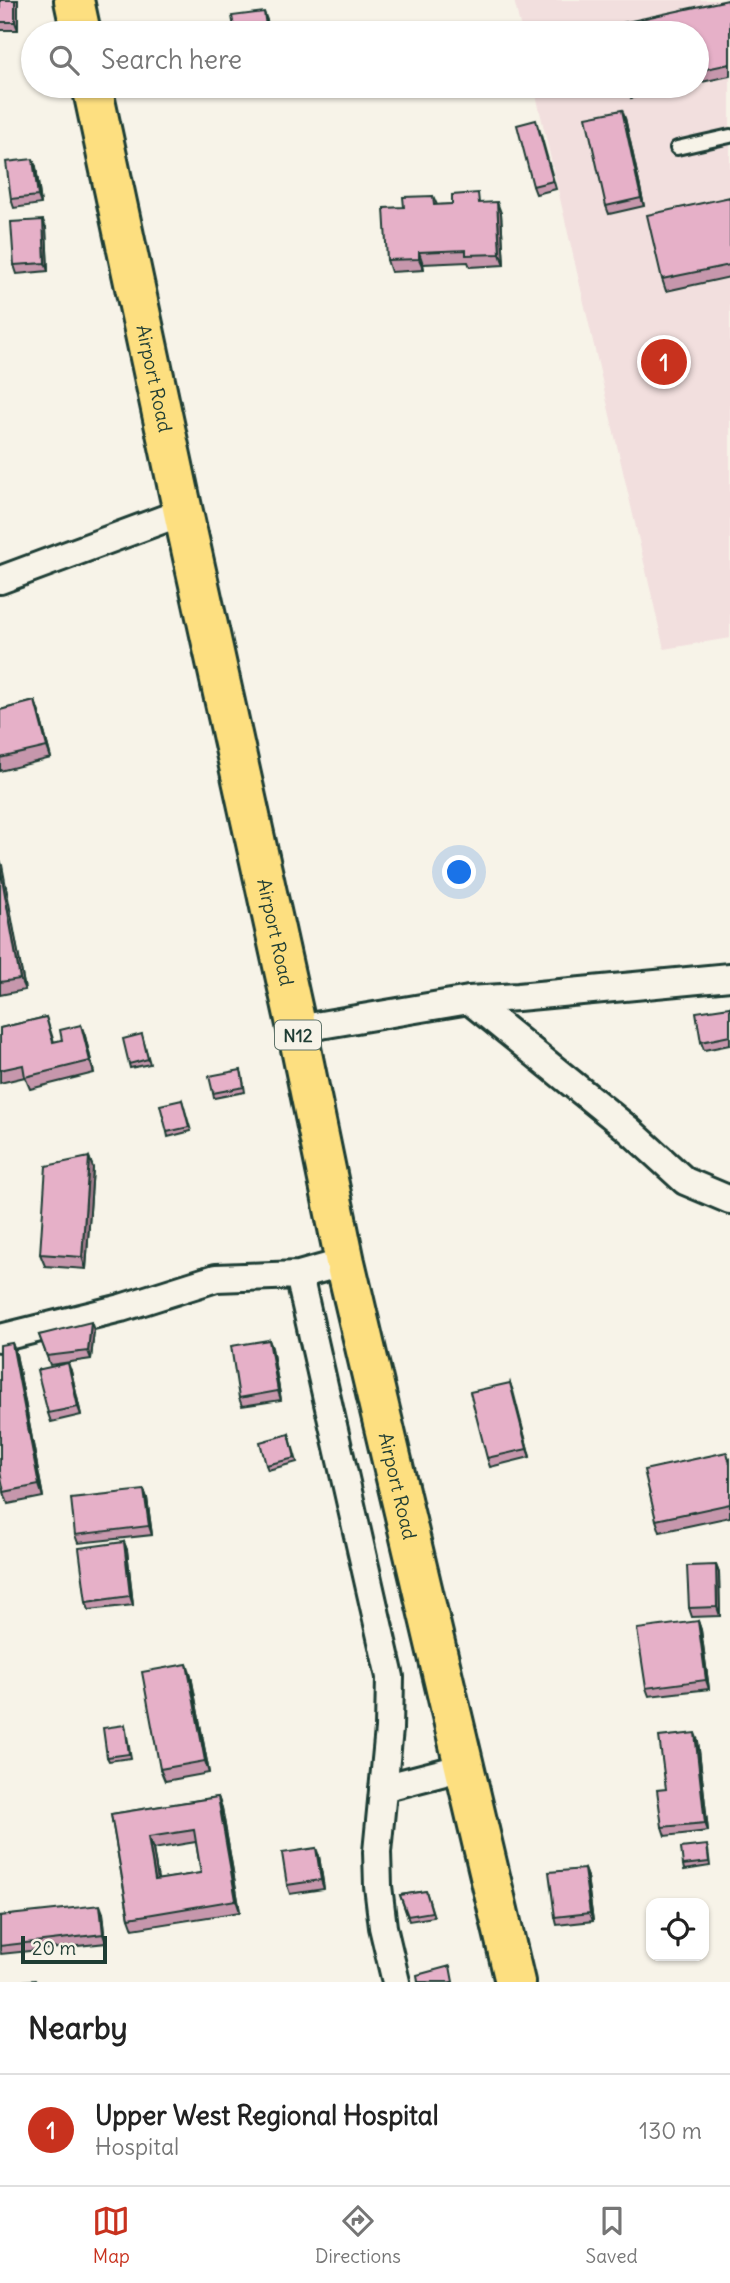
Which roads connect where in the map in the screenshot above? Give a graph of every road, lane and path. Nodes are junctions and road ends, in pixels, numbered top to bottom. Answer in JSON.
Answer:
{"nodes":[{"id":1,"x":75,"y":0,"type":"edge"},
{"id":2,"x":79,"y":21,"type":"edge"},
{"id":3,"x":95,"y":98,"type":"edge"},
{"id":4,"x":730,"y":136,"type":"edge"},
{"id":5,"x":677,"y":148,"type":"dead end"},
{"id":6,"x":183,"y":512,"type":"junction"},
{"id":7,"x":0,"y":580,"type":"edge"},
{"id":8,"x":730,"y":977,"type":"edge"},
{"id":9,"x":469,"y":1000,"type":"junction"},
{"id":10,"x":297,"y":1029,"type":"junction"},
{"id":11,"x":730,"y":1200,"type":"edge"},
{"id":12,"x":345,"y":1262,"type":"junction"},
{"id":13,"x":299,"y":1275,"type":"junction"},
{"id":14,"x":0,"y":1338,"type":"edge"},
{"id":15,"x":464,"y":1767,"type":"junction"},
{"id":16,"x":383,"y":1788,"type":"junction"},
{"id":17,"x":396,"y":1982,"type":"edge"},
{"id":18,"x":515,"y":1982,"type":"edge"}],
"edges":[{"from":1,"to":2,"type":"highway"},
{"from":3,"to":6,"type":"highway","name":"Airport Road","number":"N12"},
{"from":4,"to":5,"type":"lane"},
{"from":6,"to":7,"type":"street"},
{"from":6,"to":10,"type":"highway","name":"Airport Road","number":"N12"},
{"from":8,"to":9,"type":"street"},
{"from":9,"to":10,"type":"street"},
{"from":9,"to":11,"type":"street"},
{"from":10,"to":12,"type":"highway","name":"Airport Road","number":"N12"},
{"from":12,"to":13,"type":"street"},
{"from":12,"to":15,"type":"highway","name":"Airport Road","number":"N12"},
{"from":13,"to":14,"type":"street"},
{"from":13,"to":16,"type":"street"},
{"from":15,"to":16,"type":"street"},
{"from":15,"to":18,"type":"highway","name":"Airport Road","number":"N12"},
{"from":16,"to":17,"type":"street"}]}
